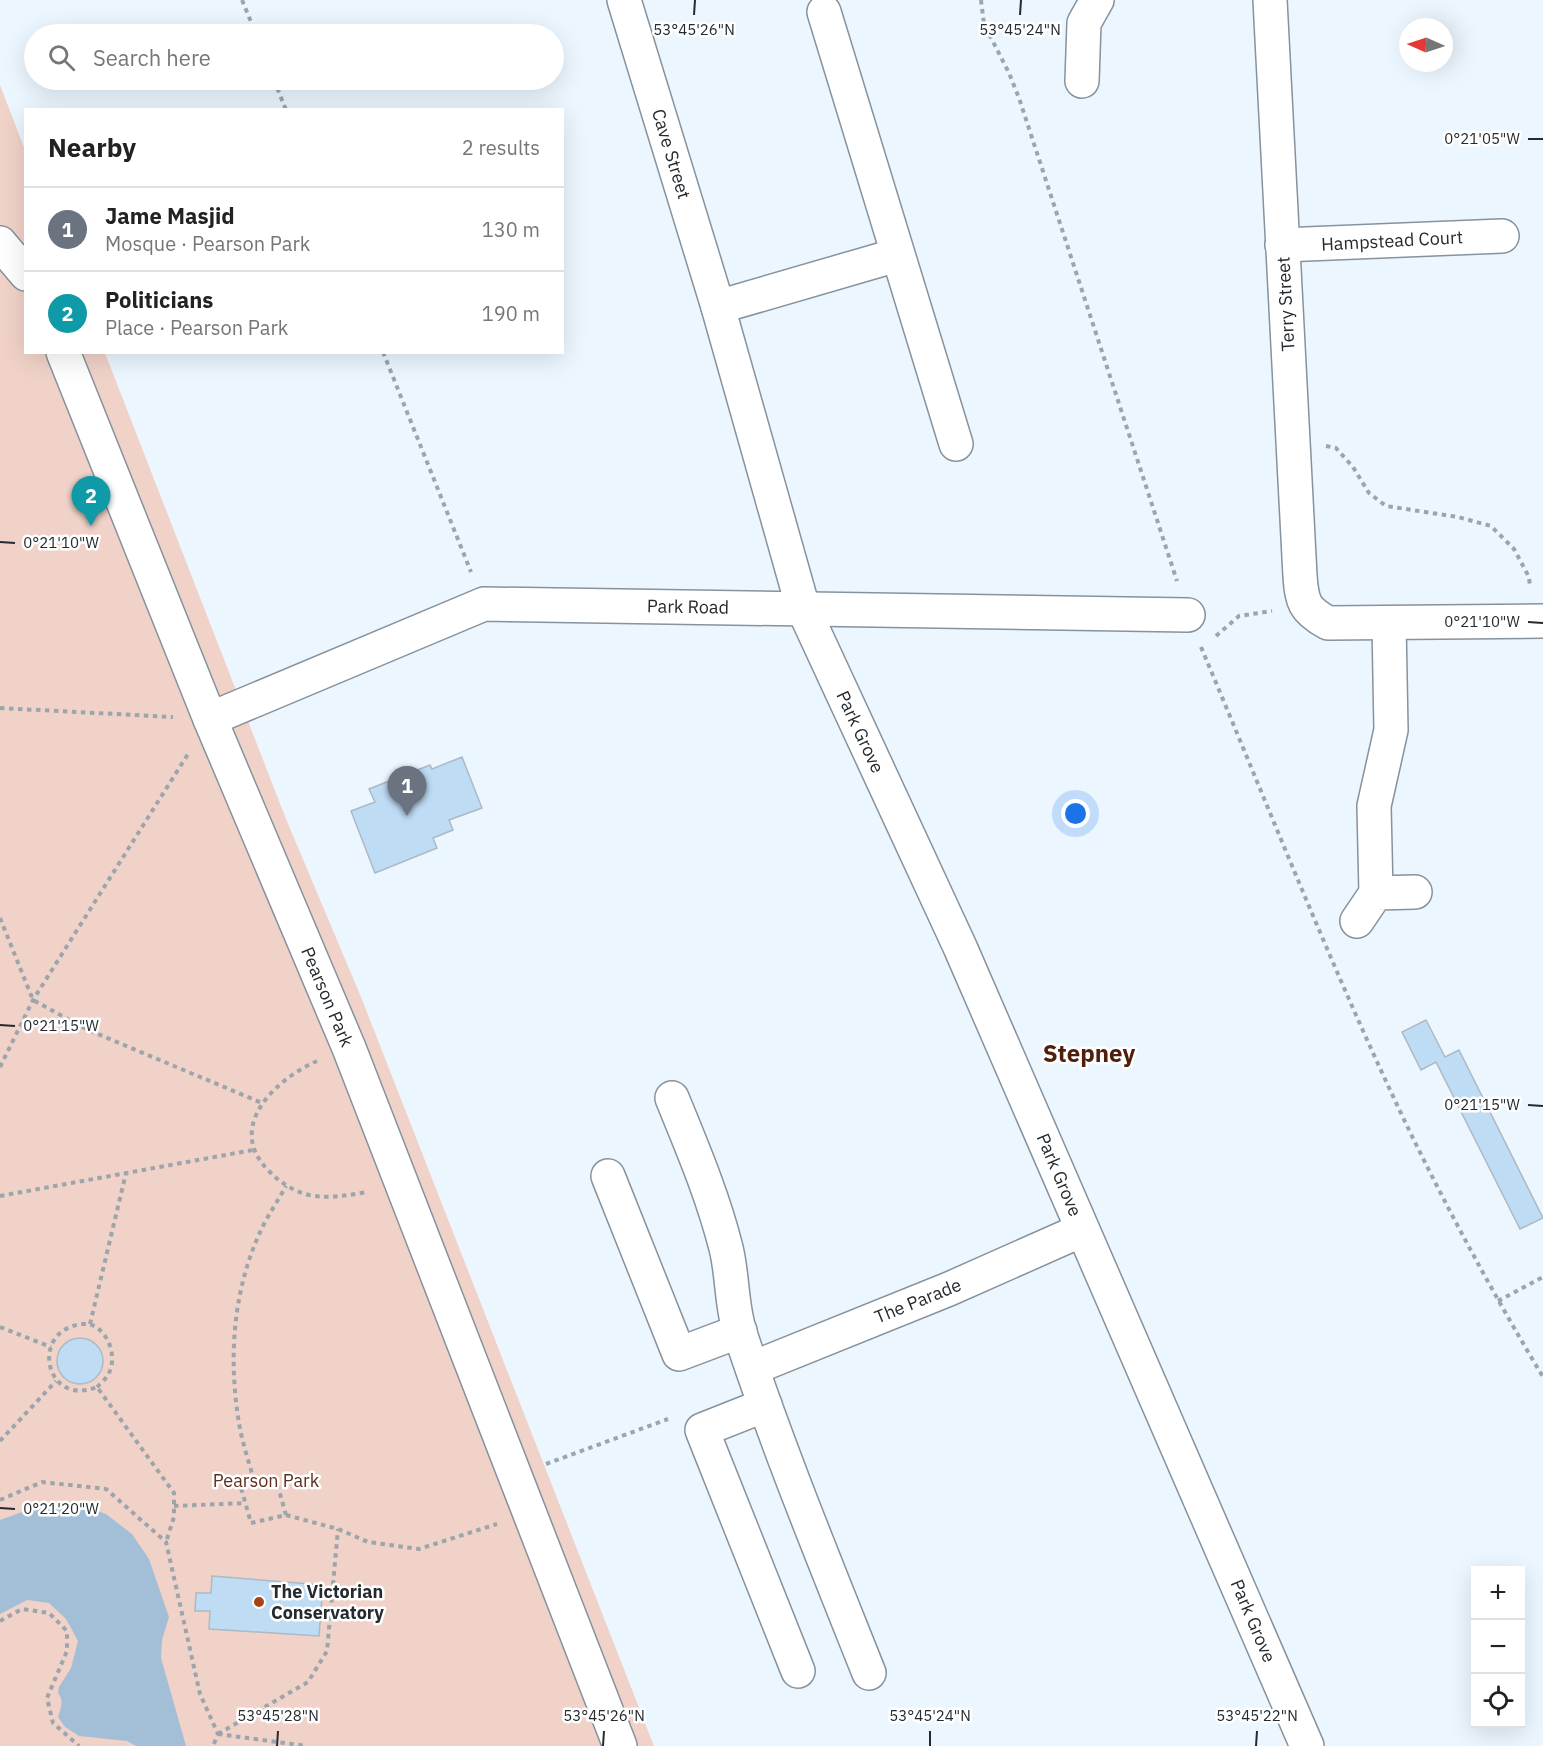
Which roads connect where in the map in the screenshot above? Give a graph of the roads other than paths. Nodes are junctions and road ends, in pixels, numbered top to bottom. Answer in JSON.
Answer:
{"nodes":[{"id":1,"x":624,"y":0,"type":"edge"},
{"id":2,"x":1097,"y":0,"type":"edge"},
{"id":3,"x":1270,"y":0,"type":"edge"},
{"id":4,"x":824,"y":12,"type":"dead end"},
{"id":5,"x":1082,"y":81,"type":"dead end"},
{"id":6,"x":1502,"y":236,"type":"dead end"},
{"id":7,"x":0,"y":243,"type":"edge"},
{"id":8,"x":1282,"y":245,"type":"junction"},
{"id":9,"x":897,"y":255,"type":"junction"},
{"id":10,"x":24,"y":272,"type":"edge"},
{"id":11,"x":718,"y":307,"type":"junction"},
{"id":12,"x":64,"y":354,"type":"edge"},
{"id":13,"x":956,"y":444,"type":"dead end"},
{"id":14,"x":803,"y":608,"type":"junction"},
{"id":15,"x":1538,"y":620,"type":"edge"},
{"id":16,"x":1389,"y":623,"type":"junction"},
{"id":17,"x":1194,"y":629,"type":"road end"},
{"id":18,"x":210,"y":719,"type":"junction"},
{"id":19,"x":1415,"y":892,"type":"dead end"},
{"id":20,"x":1376,"y":893,"type":"junction"},
{"id":21,"x":1357,"y":921,"type":"dead end"},
{"id":22,"x":672,"y":1098,"type":"dead end"},
{"id":23,"x":608,"y":1176,"type":"dead end"},
{"id":24,"x":1082,"y":1230,"type":"junction"},
{"id":25,"x":737,"y":1320,"type":"junction"},
{"id":26,"x":753,"y":1368,"type":"junction"},
{"id":27,"x":769,"y":1418,"type":"junction"},
{"id":28,"x":798,"y":1671,"type":"dead end"},
{"id":29,"x":869,"y":1673,"type":"dead end"},
{"id":30,"x":620,"y":1746,"type":"edge"},
{"id":31,"x":1307,"y":1746,"type":"edge"}],
"edges":[{"from":1,"to":11,"type":"street","name":"Cave Street"},
{"from":2,"to":5,"type":"street"},
{"from":3,"to":8,"type":"street","name":"Terry Street"},
{"from":4,"to":9,"type":"street"},
{"from":6,"to":8,"type":"street","name":"Hampstead Court"},
{"from":7,"to":10,"type":"street"},
{"from":8,"to":16,"type":"street","name":"Terry Street"},
{"from":9,"to":11,"type":"street"},
{"from":9,"to":13,"type":"street"},
{"from":11,"to":14,"type":"street","name":"Cave Street"},
{"from":12,"to":18,"type":"street","name":"Pearson Park"},
{"from":14,"to":17,"type":"street","name":"Park Road"},
{"from":14,"to":18,"type":"street","name":"Park Road"},
{"from":14,"to":24,"type":"street","name":"Park Grove"},
{"from":15,"to":16,"type":"street"},
{"from":16,"to":20,"type":"street"},
{"from":18,"to":30,"type":"street","name":"Pearson Park"},
{"from":19,"to":20,"type":"street"},
{"from":20,"to":21,"type":"street"},
{"from":22,"to":25,"type":"street"},
{"from":23,"to":25,"type":"street"},
{"from":24,"to":26,"type":"street","name":"The Parade"},
{"from":24,"to":31,"type":"street","name":"Park Grove"},
{"from":25,"to":26,"type":"street"},
{"from":26,"to":27,"type":"street"},
{"from":27,"to":28,"type":"street"},
{"from":27,"to":29,"type":"street"}]}
